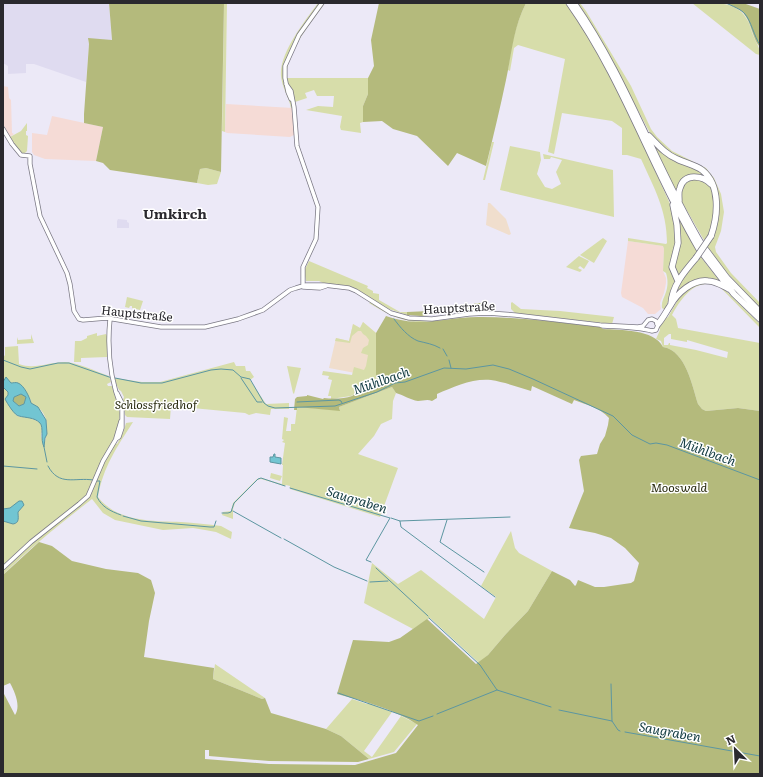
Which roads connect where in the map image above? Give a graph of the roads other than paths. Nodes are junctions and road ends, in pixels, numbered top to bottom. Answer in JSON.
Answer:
{"nodes":[{"id":1,"x":322,"y":3,"type":"edge"},
{"id":2,"x":569,"y":3,"type":"edge"},
{"id":3,"x":574,"y":3,"type":"edge"},
{"id":4,"x":3,"y":128,"type":"edge"},
{"id":5,"x":646,"y":133,"type":"junction"},
{"id":6,"x":712,"y":186,"type":"junction"},
{"id":7,"x":673,"y":201,"type":"junction"},
{"id":8,"x":679,"y":203,"type":"junction"},
{"id":9,"x":702,"y":249,"type":"junction"},
{"id":10,"x":678,"y":281,"type":"junction"},
{"id":11,"x":303,"y":287,"type":"junction"},
{"id":12,"x":729,"y":288,"type":"junction"},
{"id":13,"x":671,"y":305,"type":"junction"},
{"id":14,"x":760,"y":312,"type":"edge"},
{"id":15,"x":110,"y":319,"type":"junction"},
{"id":16,"x":760,"y":319,"type":"edge"},
{"id":17,"x":657,"y":322,"type":"junction"},
{"id":18,"x":600,"y":324,"type":"junction"},
{"id":19,"x":645,"y":324,"type":"junction"},
{"id":20,"x":647,"y":329,"type":"junction"},
{"id":21,"x":3,"y":568,"type":"edge"}],
"edges":[{"from":1,"to":11,"type":"street"},
{"from":2,"to":7,"type":"highway"},
{"from":3,"to":5,"type":"highway"},
{"from":4,"to":15,"type":"street","name":"Hauptstraße"},
{"from":5,"to":6,"type":"highway"},
{"from":5,"to":8,"type":"highway"},
{"from":6,"to":8,"type":"highway"},
{"from":6,"to":10,"type":"highway","bridge":true},
{"from":7,"to":9,"type":"highway"},
{"from":7,"to":10,"type":"highway"},
{"from":8,"to":9,"type":"highway"},
{"from":9,"to":12,"type":"highway"},
{"from":9,"to":14,"type":"highway"},
{"from":10,"to":13,"type":"highway"},
{"from":11,"to":15,"type":"street","name":"Hauptstraße"},
{"from":11,"to":18,"type":"street","name":"Hauptstraße"},
{"from":12,"to":13,"type":"highway"},
{"from":12,"to":16,"type":"highway"},
{"from":13,"to":17,"type":"highway"},
{"from":15,"to":21,"type":"street"},
{"from":17,"to":19,"type":"street","name":"Hauptstraße"},
{"from":17,"to":20,"type":"street","name":"Hauptstraße"},
{"from":18,"to":19,"type":"street","name":"Hauptstraße"},
{"from":18,"to":20,"type":"street","name":"Hauptstraße"},
{"from":19,"to":20,"type":"street"}]}
